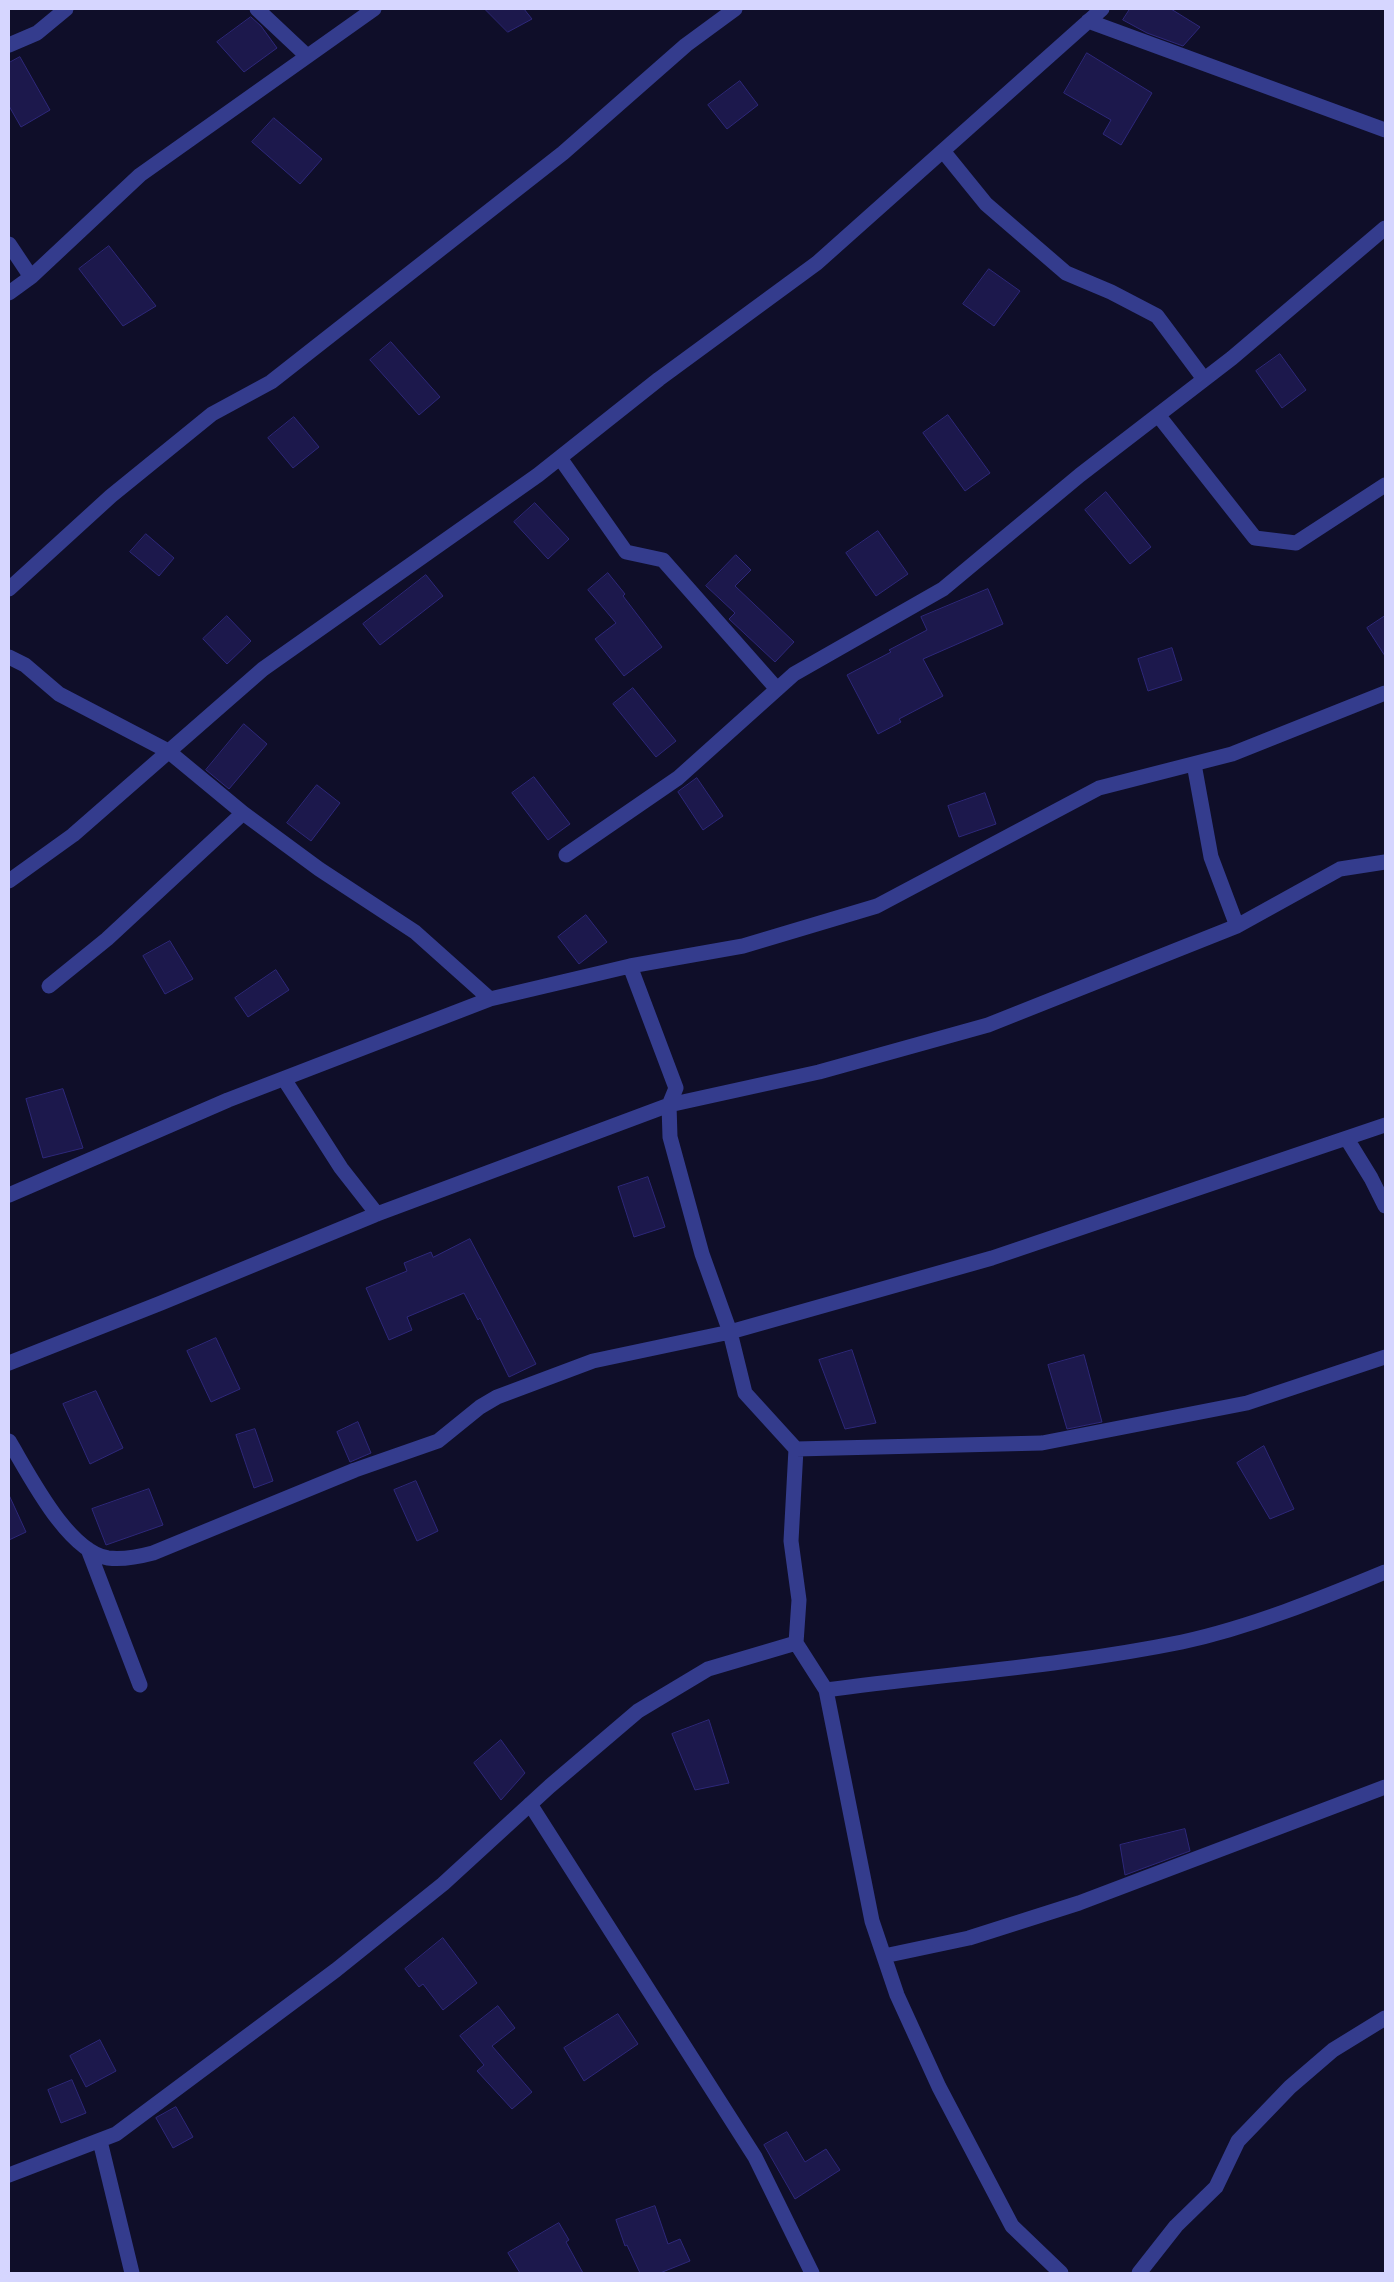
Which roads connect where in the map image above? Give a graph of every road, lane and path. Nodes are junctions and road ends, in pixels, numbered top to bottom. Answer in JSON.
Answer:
{"nodes":[{"id":1,"x":66,"y":9,"type":"edge"},
{"id":2,"x":257,"y":9,"type":"edge"},
{"id":3,"x":374,"y":9,"type":"edge"},
{"id":4,"x":734,"y":9,"type":"edge"},
{"id":5,"x":1102,"y":9,"type":"edge"},
{"id":6,"x":1088,"y":21,"type":"junction"},
{"id":7,"x":9,"y":45,"type":"edge"},
{"id":8,"x":307,"y":56,"type":"junction"},
{"id":9,"x":1385,"y":130,"type":"edge"},
{"id":10,"x":943,"y":151,"type":"junction"},
{"id":11,"x":1385,"y":228,"type":"edge"},
{"id":12,"x":9,"y":244,"type":"edge"},
{"id":13,"x":31,"y":277,"type":"junction"},
{"id":14,"x":9,"y":293,"type":"edge"},
{"id":15,"x":1204,"y":380,"type":"junction"},
{"id":16,"x":1158,"y":415,"type":"junction"},
{"id":17,"x":560,"y":458,"type":"junction"},
{"id":18,"x":1385,"y":485,"type":"edge"},
{"id":19,"x":9,"y":589,"type":"edge"},
{"id":20,"x":9,"y":656,"type":"edge"},
{"id":21,"x":777,"y":689,"type":"junction"},
{"id":22,"x":1385,"y":694,"type":"edge"},
{"id":23,"x":168,"y":751,"type":"junction"},
{"id":24,"x":1194,"y":764,"type":"junction"},
{"id":25,"x":243,"y":813,"type":"junction"},
{"id":26,"x":566,"y":855,"type":"dead end"},
{"id":27,"x":1385,"y":862,"type":"edge"},
{"id":28,"x":9,"y":881,"type":"edge"},
{"id":29,"x":1237,"y":926,"type":"junction"},
{"id":30,"x":630,"y":966,"type":"junction"},
{"id":31,"x":49,"y":986,"type":"dead end"},
{"id":32,"x":490,"y":1000,"type":"junction"},
{"id":33,"x":284,"y":1079,"type":"junction"},
{"id":34,"x":669,"y":1105,"type":"junction"},
{"id":35,"x":1385,"y":1125,"type":"edge"},
{"id":36,"x":1346,"y":1140,"type":"junction"},
{"id":37,"x":9,"y":1195,"type":"edge"},
{"id":38,"x":1385,"y":1206,"type":"edge"},
{"id":39,"x":378,"y":1214,"type":"junction"},
{"id":40,"x":730,"y":1332,"type":"junction"},
{"id":41,"x":1385,"y":1357,"type":"edge"},
{"id":42,"x":9,"y":1363,"type":"edge"},
{"id":43,"x":9,"y":1441,"type":"edge"},
{"id":44,"x":796,"y":1449,"type":"junction"},
{"id":45,"x":88,"y":1549,"type":"junction"},
{"id":46,"x":1385,"y":1572,"type":"edge"},
{"id":47,"x":796,"y":1642,"type":"junction"},
{"id":48,"x":140,"y":1685,"type":"dead end"},
{"id":49,"x":826,"y":1690,"type":"junction"},
{"id":50,"x":1385,"y":1787,"type":"edge"},
{"id":51,"x":530,"y":1804,"type":"junction"},
{"id":52,"x":884,"y":1956,"type":"junction"},
{"id":53,"x":1385,"y":2018,"type":"edge"},
{"id":54,"x":100,"y":2141,"type":"junction"},
{"id":55,"x":9,"y":2175,"type":"edge"},
{"id":56,"x":132,"y":2273,"type":"edge"},
{"id":57,"x":812,"y":2273,"type":"edge"},
{"id":58,"x":1061,"y":2273,"type":"edge"},
{"id":59,"x":1138,"y":2273,"type":"edge"}],
"edges":[{"from":1,"to":7,"type":"street"},
{"from":2,"to":8,"type":"street"},
{"from":3,"to":8,"type":"street"},
{"from":4,"to":19,"type":"street"},
{"from":5,"to":6,"type":"street"},
{"from":6,"to":9,"type":"street"},
{"from":6,"to":10,"type":"street"},
{"from":8,"to":13,"type":"street"},
{"from":10,"to":15,"type":"street"},
{"from":10,"to":17,"type":"street"},
{"from":11,"to":15,"type":"street"},
{"from":12,"to":13,"type":"street"},
{"from":13,"to":14,"type":"street"},
{"from":15,"to":16,"type":"street"},
{"from":16,"to":18,"type":"street"},
{"from":16,"to":21,"type":"street"},
{"from":17,"to":21,"type":"street"},
{"from":17,"to":23,"type":"street"},
{"from":20,"to":23,"type":"street"},
{"from":21,"to":26,"type":"street"},
{"from":22,"to":24,"type":"street"},
{"from":23,"to":25,"type":"street"},
{"from":23,"to":28,"type":"street"},
{"from":24,"to":29,"type":"street"},
{"from":24,"to":30,"type":"street"},
{"from":25,"to":31,"type":"street"},
{"from":25,"to":32,"type":"street"},
{"from":27,"to":29,"type":"street"},
{"from":29,"to":34,"type":"street"},
{"from":30,"to":32,"type":"street"},
{"from":30,"to":34,"type":"street"},
{"from":32,"to":33,"type":"street"},
{"from":33,"to":37,"type":"street"},
{"from":33,"to":39,"type":"street"},
{"from":34,"to":39,"type":"street"},
{"from":34,"to":40,"type":"street"},
{"from":35,"to":36,"type":"street"},
{"from":36,"to":38,"type":"street"},
{"from":36,"to":40,"type":"street"},
{"from":39,"to":42,"type":"street"},
{"from":40,"to":44,"type":"street"},
{"from":40,"to":45,"type":"street"},
{"from":41,"to":44,"type":"street"},
{"from":43,"to":45,"type":"street"},
{"from":44,"to":47,"type":"street"},
{"from":45,"to":48,"type":"street"},
{"from":46,"to":49,"type":"street"},
{"from":47,"to":49,"type":"street"},
{"from":47,"to":51,"type":"street"},
{"from":49,"to":52,"type":"street"},
{"from":50,"to":52,"type":"street"},
{"from":51,"to":54,"type":"street"},
{"from":51,"to":57,"type":"street"},
{"from":52,"to":58,"type":"street"},
{"from":53,"to":59,"type":"street"},
{"from":54,"to":55,"type":"street"},
{"from":54,"to":56,"type":"street"}]}
